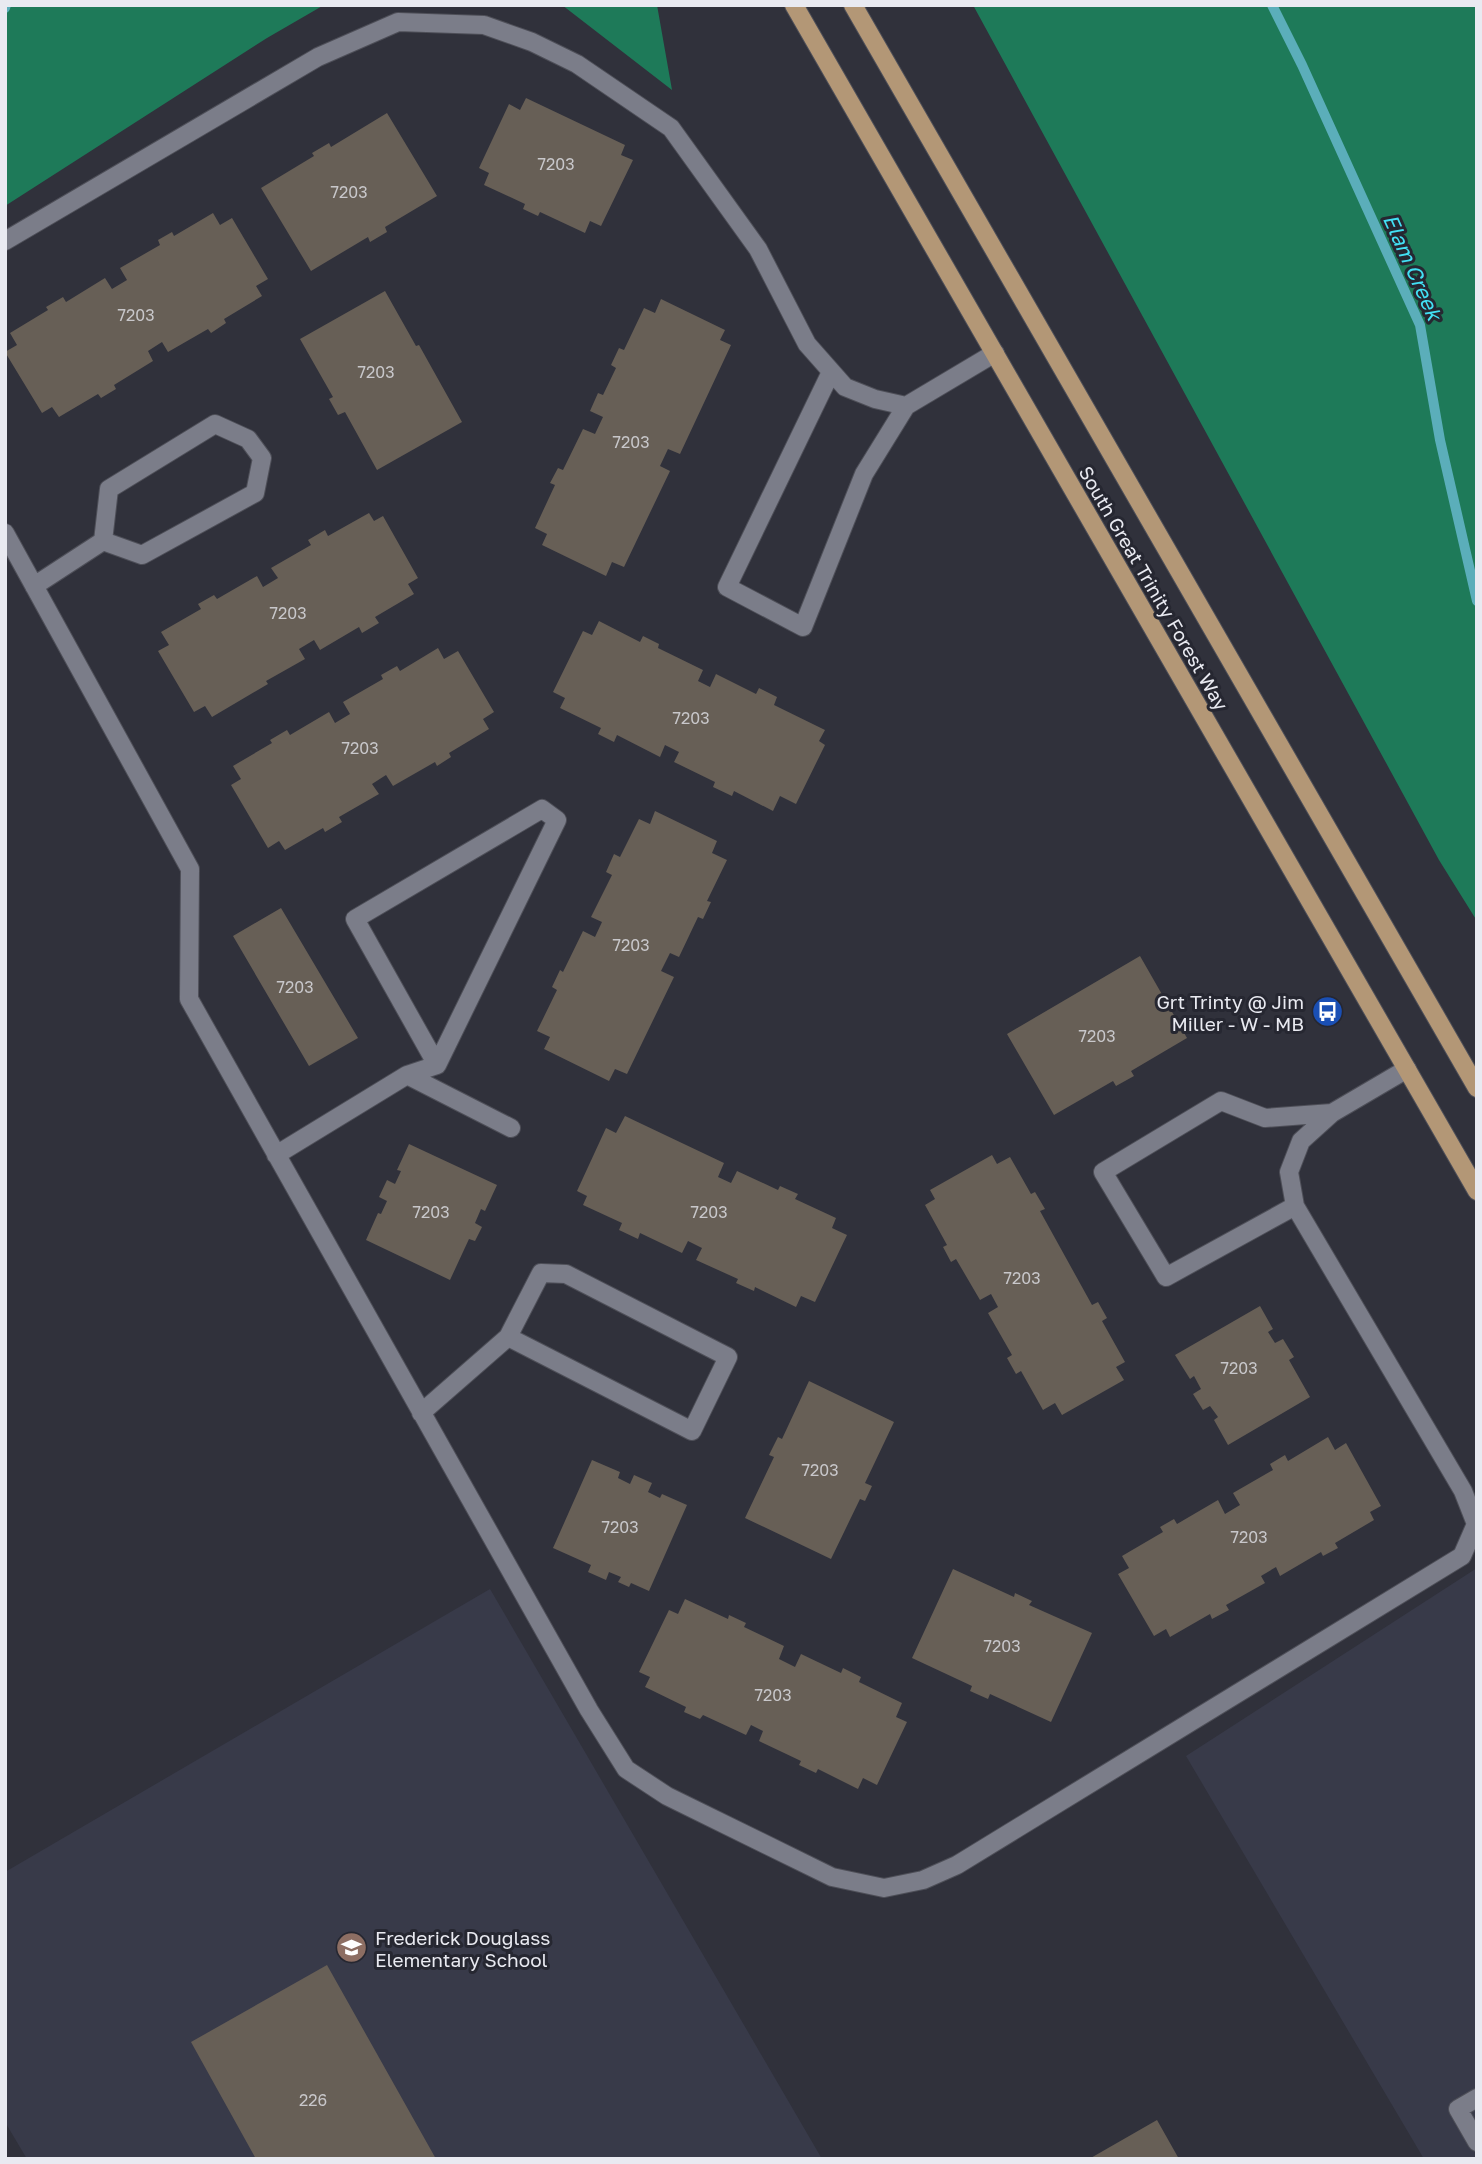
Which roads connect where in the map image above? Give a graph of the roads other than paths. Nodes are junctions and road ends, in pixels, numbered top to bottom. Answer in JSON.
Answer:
{"nodes":[{"id":1,"x":794,"y":5,"type":"edge"},
{"id":2,"x":853,"y":5,"type":"edge"},
{"id":3,"x":5,"y":241,"type":"edge"},
{"id":4,"x":995,"y":353,"type":"junction"},
{"id":5,"x":831,"y":372,"type":"junction"},
{"id":6,"x":906,"y":407,"type":"junction"},
{"id":7,"x":5,"y":533,"type":"edge"},
{"id":8,"x":103,"y":541,"type":"junction"},
{"id":9,"x":34,"y":586,"type":"junction"},
{"id":10,"x":437,"y":1065,"type":"junction"},
{"id":11,"x":1407,"y":1069,"type":"junction"},
{"id":12,"x":407,"y":1075,"type":"junction"},
{"id":13,"x":1477,"y":1088,"type":"edge"},
{"id":14,"x":1332,"y":1113,"type":"junction"},
{"id":15,"x":511,"y":1128,"type":"dead end"},
{"id":16,"x":276,"y":1155,"type":"junction"},
{"id":17,"x":1477,"y":1191,"type":"edge"},
{"id":18,"x":1295,"y":1206,"type":"junction"},
{"id":19,"x":508,"y":1338,"type":"junction"},
{"id":20,"x":421,"y":1413,"type":"junction"},
{"id":21,"x":1477,"y":2098,"type":"edge"},
{"id":22,"x":1477,"y":2142,"type":"edge"}],
"edges":[{"from":1,"to":4,"type":"main road","name":"South Great Trinity Forest Way"},
{"from":2,"to":13,"type":"main road","name":"South Great Trinity Forest Way"},
{"from":3,"to":5,"type":"lane"},
{"from":4,"to":6,"type":"lane"},
{"from":4,"to":11,"type":"main road","name":"South Great Trinity Forest Way"},
{"from":5,"to":6,"type":"lane"},
{"from":5,"to":6,"type":"lane"},
{"from":7,"to":9,"type":"lane"},
{"from":8,"to":8,"type":"lane"},
{"from":8,"to":9,"type":"lane"},
{"from":9,"to":16,"type":"lane"},
{"from":10,"to":10,"type":"lane"},
{"from":10,"to":12,"type":"lane"},
{"from":11,"to":14,"type":"lane"},
{"from":11,"to":17,"type":"main road","name":"South Great Trinity Forest Way"},
{"from":12,"to":15,"type":"lane"},
{"from":12,"to":16,"type":"lane"},
{"from":14,"to":18,"type":"lane"},
{"from":14,"to":18,"type":"lane"},
{"from":16,"to":20,"type":"lane"},
{"from":18,"to":20,"type":"lane"},
{"from":19,"to":19,"type":"lane"},
{"from":19,"to":20,"type":"lane"},
{"from":21,"to":22,"type":"lane"}]}
